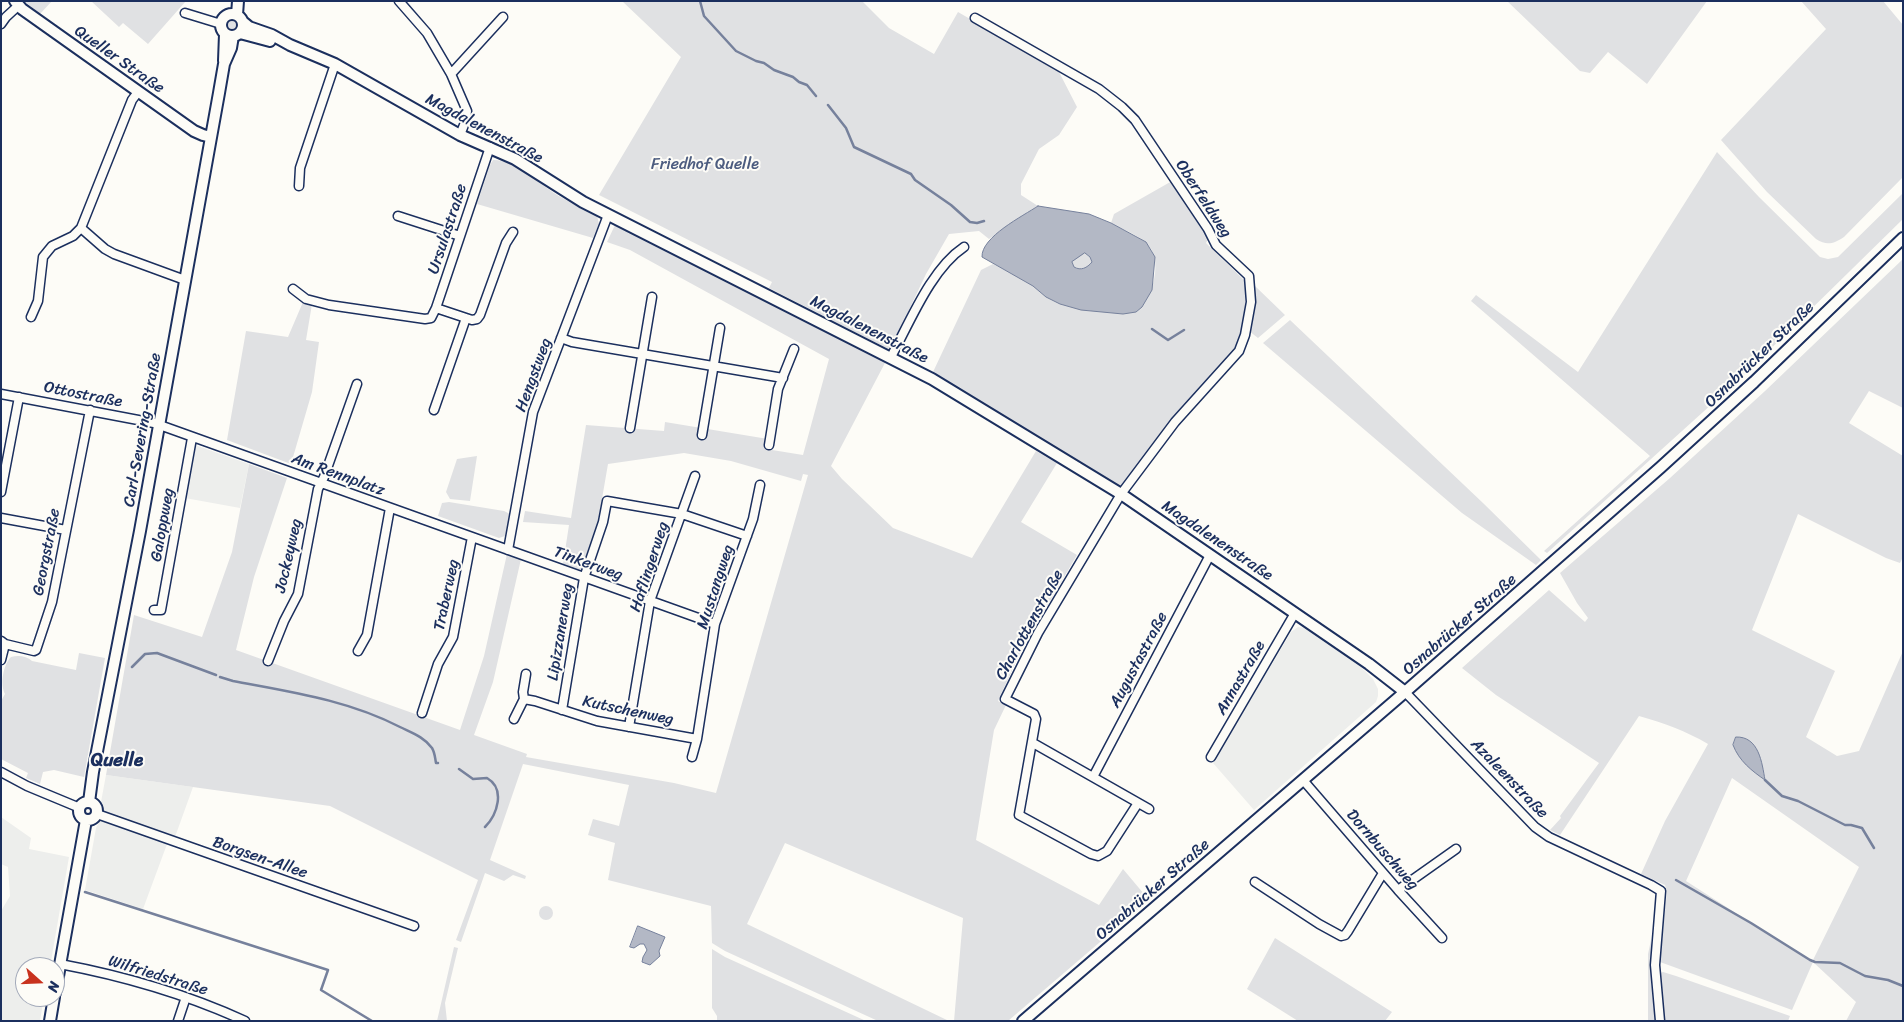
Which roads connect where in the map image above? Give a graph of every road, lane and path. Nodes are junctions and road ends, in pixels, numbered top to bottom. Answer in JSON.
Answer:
{"nodes":[{"id":1,"x":233,"y":1,"type":"edge"},
{"id":2,"x":238,"y":1,"type":"edge"},
{"id":3,"x":399,"y":1,"type":"edge"},
{"id":4,"x":16,"y":3,"type":"edge"},
{"id":5,"x":185,"y":13,"type":"dead end"},
{"id":6,"x":503,"y":17,"type":"dead end"},
{"id":7,"x":975,"y":18,"type":"dead end"},
{"id":8,"x":1,"y":24,"type":"edge"},
{"id":9,"x":221,"y":24,"type":"joint"},
{"id":10,"x":234,"y":26,"type":"junction"},
{"id":11,"x":335,"y":64,"type":"junction"},
{"id":12,"x":451,"y":74,"type":"junction"},
{"id":13,"x":138,"y":92,"type":"junction"},
{"id":14,"x":460,"y":135,"type":"junction"},
{"id":15,"x":210,"y":137,"type":"junction"},
{"id":16,"x":490,"y":147,"type":"junction"},
{"id":17,"x":299,"y":186,"type":"dead end"},
{"id":18,"x":608,"y":215,"type":"junction"},
{"id":19,"x":398,"y":216,"type":"dead end"},
{"id":20,"x":81,"y":228,"type":"junction"},
{"id":21,"x":513,"y":232,"type":"dead end"},
{"id":22,"x":460,"y":236,"type":"junction"},
{"id":23,"x":1903,"y":238,"type":"edge"},
{"id":24,"x":964,"y":247,"type":"dead end"},
{"id":25,"x":185,"y":280,"type":"junction"},
{"id":26,"x":293,"y":290,"type":"dead end"},
{"id":27,"x":652,"y":296,"type":"dead end"},
{"id":28,"x":436,"y":308,"type":"junction"},
{"id":29,"x":31,"y":318,"type":"dead end"},
{"id":30,"x":466,"y":318,"type":"junction"},
{"id":31,"x":720,"y":328,"type":"dead end"},
{"id":32,"x":561,"y":338,"type":"junction"},
{"id":33,"x":794,"y":349,"type":"dead end"},
{"id":34,"x":643,"y":353,"type":"junction"},
{"id":35,"x":891,"y":357,"type":"junction"},
{"id":36,"x":713,"y":365,"type":"junction"},
{"id":37,"x":783,"y":378,"type":"junction"},
{"id":38,"x":357,"y":384,"type":"dead end"},
{"id":39,"x":1,"y":394,"type":"edge"},
{"id":40,"x":20,"y":398,"type":"junction"},
{"id":41,"x":90,"y":410,"type":"junction"},
{"id":42,"x":434,"y":410,"type":"dead end"},
{"id":43,"x":159,"y":425,"type":"junction"},
{"id":44,"x":630,"y":428,"type":"dead end"},
{"id":45,"x":702,"y":435,"type":"dead end"},
{"id":46,"x":192,"y":438,"type":"junction"},
{"id":47,"x":769,"y":445,"type":"dead end"},
{"id":48,"x":695,"y":476,"type":"dead end"},
{"id":49,"x":321,"y":483,"type":"junction"},
{"id":50,"x":760,"y":485,"type":"dead end"},
{"id":51,"x":1,"y":492,"type":"edge"},
{"id":52,"x":1121,"y":494,"type":"junction"},
{"id":53,"x":390,"y":508,"type":"junction"},
{"id":54,"x":682,"y":514,"type":"junction"},
{"id":55,"x":1,"y":518,"type":"edge"},
{"id":56,"x":66,"y":530,"type":"junction"},
{"id":57,"x":747,"y":536,"type":"junction"},
{"id":58,"x":472,"y":537,"type":"junction"},
{"id":59,"x":508,"y":550,"type":"junction"},
{"id":60,"x":1210,"y":555,"type":"junction"},
{"id":61,"x":584,"y":578,"type":"junction"},
{"id":62,"x":650,"y":601,"type":"junction"},
{"id":63,"x":154,"y":610,"type":"dead end"},
{"id":64,"x":1295,"y":613,"type":"junction"},
{"id":65,"x":715,"y":624,"type":"junction"},
{"id":66,"x":3,"y":642,"type":"edge"},
{"id":67,"x":358,"y":651,"type":"dead end"},
{"id":68,"x":1,"y":660,"type":"edge"},
{"id":69,"x":268,"y":661,"type":"dead end"},
{"id":70,"x":526,"y":674,"type":"dead end"},
{"id":71,"x":1405,"y":692,"type":"junction"},
{"id":72,"x":524,"y":699,"type":"junction"},
{"id":73,"x":562,"y":710,"type":"junction"},
{"id":74,"x":422,"y":713,"type":"dead end"},
{"id":75,"x":514,"y":719,"type":"dead end"},
{"id":76,"x":629,"y":727,"type":"junction"},
{"id":77,"x":697,"y":739,"type":"junction"},
{"id":78,"x":1033,"y":743,"type":"junction"},
{"id":79,"x":692,"y":757,"type":"dead end"},
{"id":80,"x":1211,"y":757,"type":"dead end"},
{"id":81,"x":1,"y":772,"type":"edge"},
{"id":82,"x":1093,"y":777,"type":"junction"},
{"id":83,"x":1303,"y":780,"type":"junction"},
{"id":84,"x":89,"y":802,"type":"junction"},
{"id":85,"x":1138,"y":803,"type":"junction"},
{"id":86,"x":80,"y":808,"type":"junction"},
{"id":87,"x":1149,"y":809,"type":"dead end"},
{"id":88,"x":97,"y":814,"type":"junction"},
{"id":89,"x":86,"y":820,"type":"junction"},
{"id":90,"x":1456,"y":849,"type":"dead end"},
{"id":91,"x":1384,"y":873,"type":"junction"},
{"id":92,"x":1255,"y":882,"type":"dead end"},
{"id":93,"x":1398,"y":890,"type":"junction"},
{"id":94,"x":414,"y":926,"type":"dead end"},
{"id":95,"x":1442,"y":938,"type":"dead end"},
{"id":96,"x":61,"y":957,"type":"edge"},
{"id":97,"x":65,"y":965,"type":"edge"},
{"id":98,"x":186,"y":997,"type":"junction"},
{"id":99,"x":53,"y":1007,"type":"edge"},
{"id":100,"x":50,"y":1021,"type":"edge"},
{"id":101,"x":178,"y":1021,"type":"edge"},
{"id":102,"x":245,"y":1021,"type":"edge"},
{"id":103,"x":1023,"y":1021,"type":"edge"},
{"id":104,"x":1660,"y":1021,"type":"edge"}],
"edges":[{"from":1,"to":10,"type":"street","name":"Carl-Severing-Straße"},
{"from":2,"to":10,"type":"street","name":"Carl-Severing-Straße"},
{"from":3,"to":12,"type":"street"},
{"from":4,"to":8,"type":"street"},
{"from":4,"to":13,"type":"street","name":"Queller Straße"},
{"from":5,"to":9,"type":"street"},
{"from":6,"to":12,"type":"street"},
{"from":7,"to":52,"type":"street","name":"Oberfeldweg"},
{"from":9,"to":10,"type":"street"},
{"from":10,"to":11,"type":"street","name":"Magdalenenstraße"},
{"from":10,"to":15,"type":"street","name":"Carl-Severing-Straße"},
{"from":11,"to":14,"type":"street","name":"Magdalenenstraße"},
{"from":11,"to":17,"type":"street"},
{"from":12,"to":14,"type":"street"},
{"from":13,"to":15,"type":"street","name":"Queller Straße"},
{"from":13,"to":20,"type":"street"},
{"from":14,"to":16,"type":"street","name":"Magdalenenstraße"},
{"from":15,"to":25,"type":"street","name":"Carl-Severing-Straße"},
{"from":16,"to":18,"type":"street","name":"Magdalenenstraße"},
{"from":16,"to":22,"type":"street","name":"Ursulastraße"},
{"from":18,"to":32,"type":"street","name":"Hengstweg"},
{"from":18,"to":35,"type":"street","name":"Magdalenenstraße"},
{"from":19,"to":22,"type":"street"},
{"from":20,"to":25,"type":"street"},
{"from":20,"to":29,"type":"street"},
{"from":21,"to":30,"type":"street"},
{"from":22,"to":28,"type":"street","name":"Ursulastraße"},
{"from":23,"to":71,"type":"street","name":"Osnabrücker Straße"},
{"from":24,"to":35,"type":"street"},
{"from":25,"to":43,"type":"street","name":"Carl-Severing-Straße"},
{"from":26,"to":28,"type":"street","name":"Ursulastraße"},
{"from":27,"to":34,"type":"street"},
{"from":28,"to":30,"type":"street"},
{"from":30,"to":42,"type":"street"},
{"from":31,"to":36,"type":"street"},
{"from":32,"to":34,"type":"street"},
{"from":32,"to":59,"type":"street","name":"Hengstweg"},
{"from":33,"to":37,"type":"street"},
{"from":34,"to":36,"type":"street"},
{"from":34,"to":44,"type":"street"},
{"from":35,"to":52,"type":"street","name":"Magdalenenstraße"},
{"from":36,"to":37,"type":"street"},
{"from":36,"to":45,"type":"street"},
{"from":37,"to":47,"type":"street"},
{"from":38,"to":49,"type":"street","name":"Jockeyweg"},
{"from":39,"to":40,"type":"street","name":"Ottostraße"},
{"from":40,"to":41,"type":"street","name":"Ottostraße"},
{"from":40,"to":51,"type":"street"},
{"from":41,"to":43,"type":"street","name":"Ottostraße"},
{"from":41,"to":56,"type":"street","name":"Georgstraße"},
{"from":43,"to":46,"type":"street","name":"Am Rennplatz"},
{"from":43,"to":84,"type":"street","name":"Carl-Severing-Straße"},
{"from":46,"to":49,"type":"street","name":"Am Rennplatz"},
{"from":46,"to":63,"type":"street","name":"Galoppweg"},
{"from":48,"to":54,"type":"street","name":"Haflingerweg"},
{"from":49,"to":53,"type":"street","name":"Am Rennplatz"},
{"from":49,"to":69,"type":"street","name":"Jockeyweg"},
{"from":50,"to":57,"type":"street","name":"Mustangweg"},
{"from":52,"to":60,"type":"street","name":"Magdalenenstraße"},
{"from":52,"to":78,"type":"street","name":"Charlottenstraße"},
{"from":53,"to":58,"type":"street","name":"Am Rennplatz"},
{"from":53,"to":67,"type":"street"},
{"from":54,"to":57,"type":"street"},
{"from":54,"to":61,"type":"street","name":"Lipizzanerweg"},
{"from":54,"to":62,"type":"street","name":"Haflingerweg"},
{"from":55,"to":56,"type":"street"},
{"from":56,"to":66,"type":"street","name":"Georgstraße"},
{"from":57,"to":65,"type":"street","name":"Mustangweg"},
{"from":58,"to":59,"type":"street","name":"Am Rennplatz"},
{"from":58,"to":74,"type":"street","name":"Traberweg"},
{"from":59,"to":61,"type":"street","name":"Tinkerweg"},
{"from":60,"to":64,"type":"street","name":"Magdalenenstraße"},
{"from":60,"to":82,"type":"street","name":"Augustastraße"},
{"from":61,"to":62,"type":"street","name":"Tinkerweg"},
{"from":61,"to":73,"type":"street","name":"Lipizzanerweg"},
{"from":62,"to":65,"type":"street","name":"Tinkerweg"},
{"from":62,"to":76,"type":"street","name":"Haflingerweg"},
{"from":64,"to":71,"type":"street","name":"Magdalenenstraße"},
{"from":64,"to":80,"type":"street","name":"Annastraße"},
{"from":65,"to":77,"type":"street","name":"Mustangweg"},
{"from":66,"to":68,"type":"street","name":"Georgstraße"},
{"from":70,"to":72,"type":"street"},
{"from":71,"to":83,"type":"street","name":"Osnabrücker Straße"},
{"from":71,"to":104,"type":"street","name":"Azaleenstraße"},
{"from":72,"to":73,"type":"street","name":"Kutschenweg"},
{"from":72,"to":75,"type":"street"},
{"from":73,"to":76,"type":"street","name":"Kutschenweg"},
{"from":76,"to":77,"type":"street","name":"Kutschenweg"},
{"from":77,"to":79,"type":"street","name":"Mustangweg"},
{"from":78,"to":82,"type":"street"},
{"from":78,"to":85,"type":"street","name":"Charlottenstraße"},
{"from":81,"to":86,"type":"street"},
{"from":82,"to":85,"type":"street"},
{"from":83,"to":91,"type":"street","name":"Dornbuschweg"},
{"from":83,"to":103,"type":"street","name":"Osnabrücker Straße"},
{"from":84,"to":86,"type":"street"},
{"from":84,"to":88,"type":"street"},
{"from":85,"to":87,"type":"street"},
{"from":86,"to":89,"type":"street"},
{"from":88,"to":89,"type":"street"},
{"from":88,"to":94,"type":"street","name":"Borgsen-Allee"},
{"from":89,"to":96,"type":"street"},
{"from":90,"to":93,"type":"street"},
{"from":91,"to":92,"type":"street"},
{"from":91,"to":93,"type":"street","name":"Dornbuschweg"},
{"from":93,"to":95,"type":"street","name":"Dornbuschweg"},
{"from":97,"to":98,"type":"street","name":"Wilfriedstraße"},
{"from":98,"to":101,"type":"street"},
{"from":98,"to":102,"type":"street","name":"Wilfriedstraße"},
{"from":99,"to":100,"type":"street"}]}
